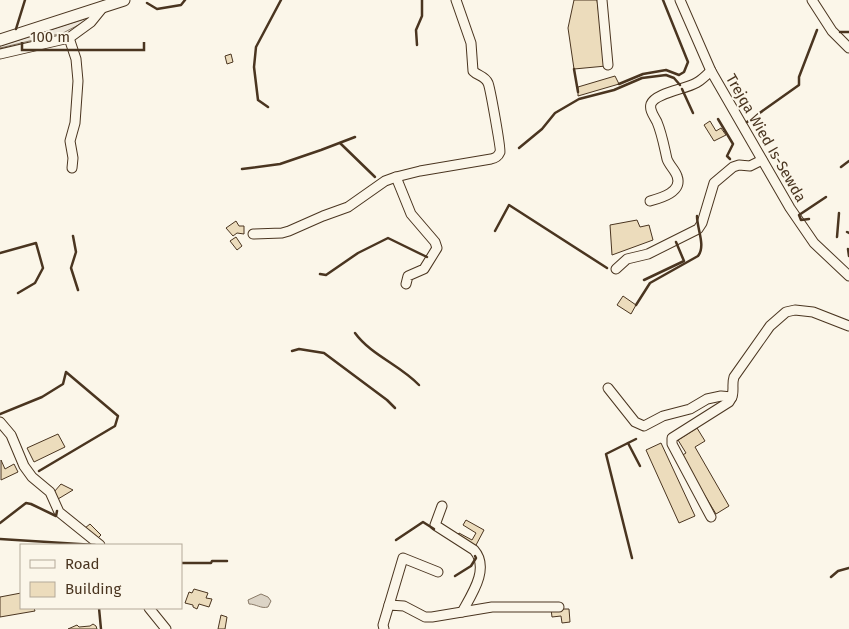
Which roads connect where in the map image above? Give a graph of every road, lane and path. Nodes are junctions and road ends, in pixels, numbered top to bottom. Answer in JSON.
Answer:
{"nodes":[{"id":1,"x":124,"y":0,"type":"edge"},
{"id":2,"x":456,"y":0,"type":"edge"},
{"id":3,"x":602,"y":0,"type":"edge"},
{"id":4,"x":680,"y":0,"type":"edge"},
{"id":5,"x":812,"y":0,"type":"edge"},
{"id":6,"x":104,"y":6,"type":"junction"},
{"id":7,"x":69,"y":38,"type":"junction"},
{"id":8,"x":0,"y":40,"type":"edge"},
{"id":9,"x":849,"y":48,"type":"edge"},
{"id":10,"x":0,"y":54,"type":"edge"},
{"id":11,"x":608,"y":65,"type":"dead end"},
{"id":12,"x":711,"y":71,"type":"junction"},
{"id":13,"x":762,"y":160,"type":"junction"},
{"id":14,"x":72,"y":168,"type":"dead end"},
{"id":15,"x":396,"y":177,"type":"junction"},
{"id":16,"x":650,"y":202,"type":"dead end"},
{"id":17,"x":253,"y":234,"type":"dead end"},
{"id":18,"x":616,"y":269,"type":"dead end"},
{"id":19,"x":849,"y":276,"type":"edge"},
{"id":20,"x":406,"y":284,"type":"dead end"},
{"id":21,"x":849,"y":326,"type":"edge"},
{"id":22,"x":608,"y":388,"type":"dead end"},
{"id":23,"x":732,"y":397,"type":"junction"},
{"id":24,"x":0,"y":422,"type":"edge"},
{"id":25,"x":442,"y":506,"type":"dead end"},
{"id":26,"x":711,"y":517,"type":"dead end"},
{"id":27,"x":99,"y":544,"type":"edge"},
{"id":28,"x":438,"y":572,"type":"dead end"},
{"id":29,"x":389,"y":605,"type":"junction"},
{"id":30,"x":559,"y":607,"type":"dead end"},
{"id":31,"x":150,"y":609,"type":"edge"},
{"id":32,"x":462,"y":612,"type":"junction"},
{"id":33,"x":166,"y":629,"type":"edge"},
{"id":34,"x":384,"y":629,"type":"edge"}],
"edges":[{"from":1,"to":6,"type":"main road"},
{"from":2,"to":15,"type":"street"},
{"from":3,"to":11,"type":"street"},
{"from":4,"to":12,"type":"street","name":"Trejqa Wied Is-Sewda"},
{"from":5,"to":9,"type":"street"},
{"from":6,"to":7,"type":"street"},
{"from":6,"to":8,"type":"main road"},
{"from":7,"to":10,"type":"street"},
{"from":7,"to":14,"type":"street"},
{"from":12,"to":13,"type":"street","name":"Trejqa Wied Is-Sewda"},
{"from":12,"to":16,"type":"street"},
{"from":13,"to":18,"type":"street"},
{"from":13,"to":19,"type":"street","name":"Trejqa Wied Is-Sewda"},
{"from":15,"to":17,"type":"street"},
{"from":15,"to":20,"type":"street"},
{"from":21,"to":23,"type":"street"},
{"from":22,"to":23,"type":"street"},
{"from":23,"to":26,"type":"street"},
{"from":24,"to":27,"type":"street"},
{"from":25,"to":32,"type":"street"},
{"from":28,"to":29,"type":"street"},
{"from":29,"to":32,"type":"street"},
{"from":29,"to":34,"type":"street"},
{"from":30,"to":32,"type":"street"},
{"from":31,"to":33,"type":"street"}]}
